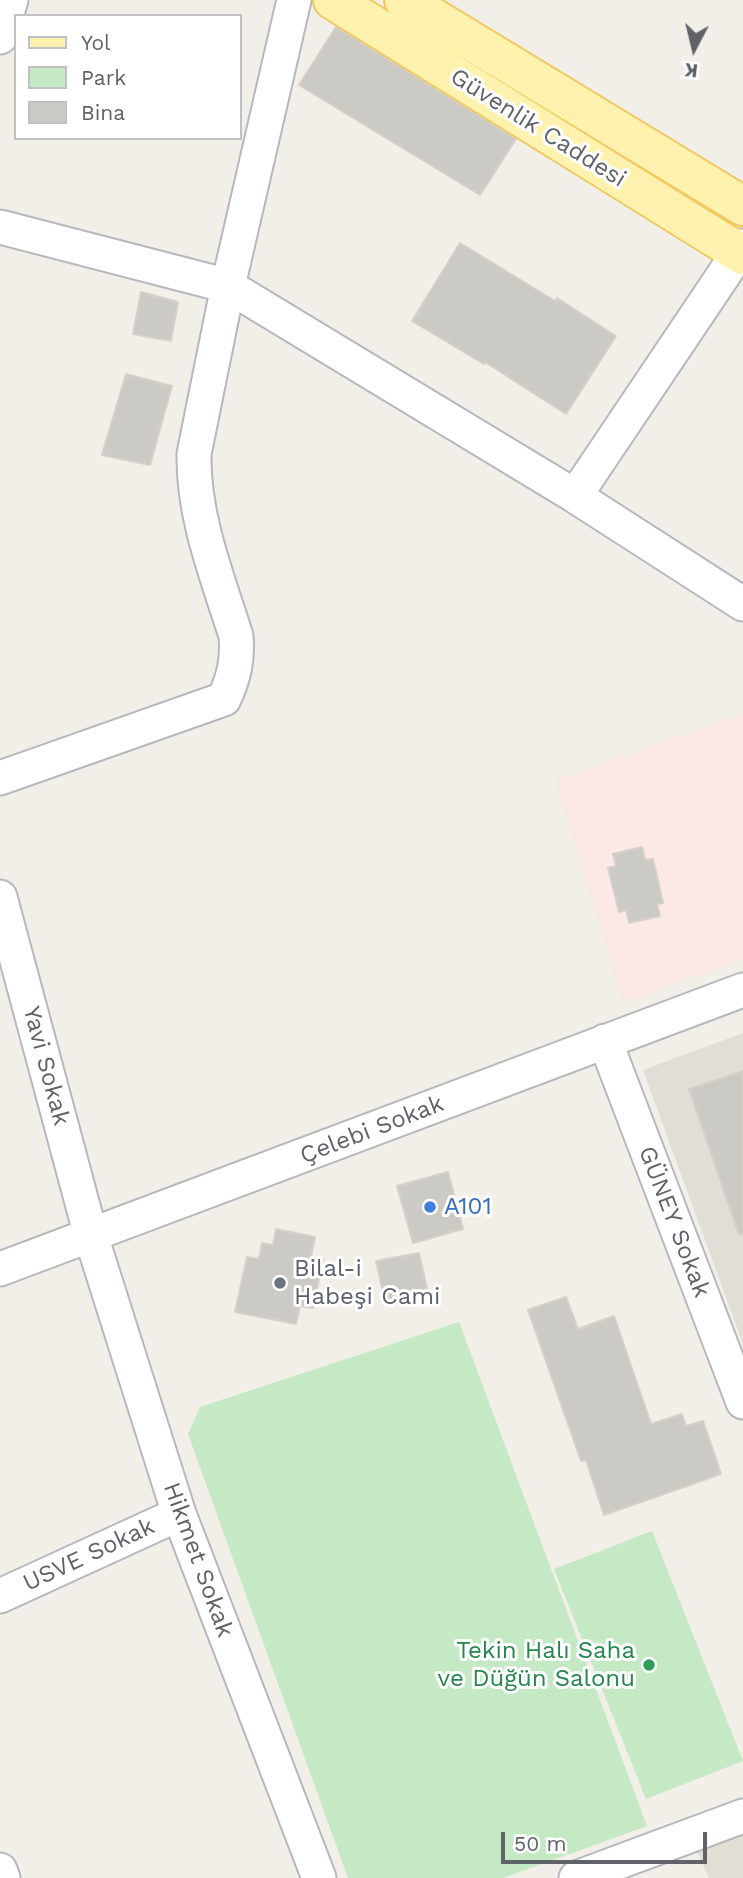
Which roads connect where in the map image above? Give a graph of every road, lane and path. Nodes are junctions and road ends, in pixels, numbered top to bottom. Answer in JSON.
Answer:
{"nodes":[{"id":1,"x":11,"y":0,"type":"edge"},
{"id":2,"x":294,"y":0,"type":"edge"},
{"id":3,"x":333,"y":0,"type":"edge"},
{"id":4,"x":404,"y":0,"type":"edge"},
{"id":5,"x":0,"y":37,"type":"edge"},
{"id":6,"x":743,"y":206,"type":"edge"},
{"id":7,"x":0,"y":227,"type":"edge"},
{"id":8,"x":741,"y":251,"type":"edge"},
{"id":9,"x":228,"y":286,"type":"junction"},
{"id":10,"x":575,"y":496,"type":"junction"},
{"id":11,"x":743,"y":604,"type":"edge"},
{"id":12,"x":0,"y":778,"type":"edge"},
{"id":13,"x":0,"y":897,"type":"edge"},
{"id":14,"x":743,"y":990,"type":"edge"},
{"id":15,"x":605,"y":1041,"type":"junction"},
{"id":16,"x":92,"y":1236,"type":"junction"},
{"id":17,"x":0,"y":1269,"type":"edge"},
{"id":18,"x":743,"y":1402,"type":"edge"},
{"id":19,"x":179,"y":1514,"type":"junction"},
{"id":20,"x":0,"y":1596,"type":"edge"},
{"id":21,"x":743,"y":1816,"type":"edge"},
{"id":22,"x":648,"y":1865,"type":"edge"},
{"id":23,"x":0,"y":1870,"type":"edge"},
{"id":24,"x":3,"y":1878,"type":"edge"},
{"id":25,"x":319,"y":1878,"type":"edge"},
{"id":26,"x":576,"y":1878,"type":"edge"}],
"edges":[{"from":1,"to":5,"type":"street"},
{"from":2,"to":9,"type":"street"},
{"from":3,"to":8,"type":"main road","name":"Güvenlik Caddesi"},
{"from":4,"to":6,"type":"main road","name":"Güvenlik Caddesi"},
{"from":7,"to":9,"type":"street"},
{"from":8,"to":10,"type":"street"},
{"from":9,"to":10,"type":"street"},
{"from":9,"to":12,"type":"street"},
{"from":10,"to":11,"type":"street"},
{"from":13,"to":16,"type":"street","name":"Yavi Sokak"},
{"from":14,"to":15,"type":"street","name":"Çelebi Sokak"},
{"from":15,"to":16,"type":"street","name":"Çelebi Sokak"},
{"from":15,"to":18,"type":"street","name":"GÜNEY Sokak"},
{"from":16,"to":17,"type":"street","name":"Çelebi Sokak"},
{"from":16,"to":19,"type":"street","name":"Hikmet Sokak"},
{"from":19,"to":20,"type":"street","name":"USVE Sokak"},
{"from":19,"to":25,"type":"street","name":"Hikmet Sokak"},
{"from":21,"to":22,"type":"street"},
{"from":22,"to":26,"type":"street"},
{"from":23,"to":24,"type":"street"}]}
